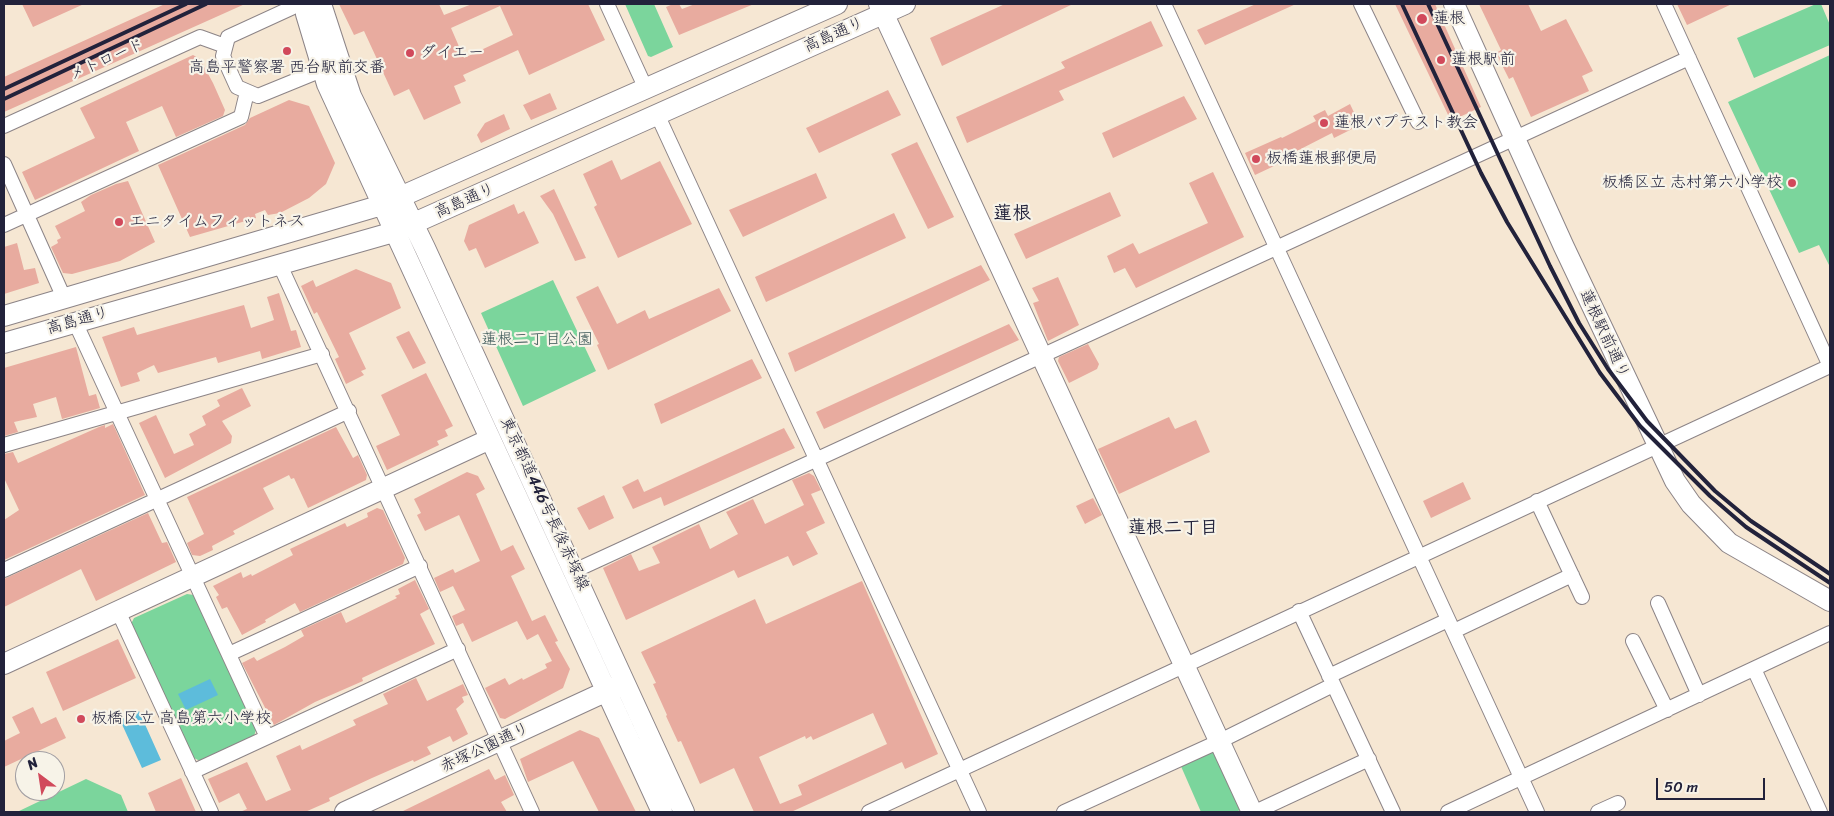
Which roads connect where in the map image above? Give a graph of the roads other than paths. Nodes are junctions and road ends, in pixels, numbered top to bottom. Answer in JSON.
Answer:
{"nodes":[{"id":1,"x":300,"y":4,"type":"edge"},
{"id":2,"x":310,"y":4,"type":"edge"},
{"id":3,"x":318,"y":4,"type":"edge"},
{"id":4,"x":607,"y":4,"type":"edge"},
{"id":5,"x":837,"y":4,"type":"edge"},
{"id":6,"x":905,"y":4,"type":"edge"},
{"id":7,"x":1164,"y":4,"type":"edge"},
{"id":8,"x":1362,"y":4,"type":"edge"},
{"id":9,"x":1454,"y":4,"type":"edge"},
{"id":10,"x":1664,"y":4,"type":"edge"},
{"id":11,"x":881,"y":9,"type":"edge"},
{"id":12,"x":224,"y":46,"type":"junction"},
{"id":13,"x":1689,"y":58,"type":"junction"},
{"id":14,"x":332,"y":65,"type":"junction"},
{"id":15,"x":646,"y":89,"type":"junction"},
{"id":16,"x":247,"y":92,"type":"junction"},
{"id":17,"x":657,"y":114,"type":"junction"},
{"id":18,"x":1418,"y":122,"type":"dead end"},
{"id":19,"x":4,"y":126,"type":"edge"},
{"id":20,"x":1514,"y":139,"type":"junction"},
{"id":21,"x":4,"y":164,"type":"edge"},
{"id":22,"x":402,"y":197,"type":"junction"},
{"id":23,"x":382,"y":205,"type":"junction"},
{"id":24,"x":27,"y":215,"type":"junction"},
{"id":25,"x":414,"y":224,"type":"junction"},
{"id":26,"x":4,"y":225,"type":"edge"},
{"id":27,"x":394,"y":232,"type":"junction"},
{"id":28,"x":1276,"y":247,"type":"junction"},
{"id":29,"x":279,"y":263,"type":"junction"},
{"id":30,"x":64,"y":298,"type":"junction"},
{"id":31,"x":4,"y":316,"type":"edge"},
{"id":32,"x":75,"y":322,"type":"junction"},
{"id":33,"x":4,"y":343,"type":"edge"},
{"id":34,"x":322,"y":354,"type":"junction"},
{"id":35,"x":1042,"y":356,"type":"junction"},
{"id":36,"x":1830,"y":366,"type":"edge"},
{"id":37,"x":349,"y":411,"type":"junction"},
{"id":38,"x":118,"y":412,"type":"junction"},
{"id":39,"x":490,"y":439,"type":"junction"},
{"id":40,"x":4,"y":445,"type":"edge"},
{"id":41,"x":1657,"y":446,"type":"junction"},
{"id":42,"x":817,"y":460,"type":"junction"},
{"id":43,"x":384,"y":488,"type":"junction"},
{"id":44,"x":158,"y":499,"type":"junction"},
{"id":45,"x":1536,"y":501,"type":"junction"},
{"id":46,"x":1418,"y":556,"type":"junction"},
{"id":47,"x":420,"y":566,"type":"junction"},
{"id":48,"x":4,"y":570,"type":"edge"},
{"id":49,"x":574,"y":570,"type":"junction"},
{"id":50,"x":194,"y":576,"type":"junction"},
{"id":51,"x":1572,"y":576,"type":"junction"},
{"id":52,"x":1582,"y":596,"type":"dead end"},
{"id":53,"x":1830,"y":601,"type":"edge"},
{"id":54,"x":1658,"y":603,"type":"dead end"},
{"id":55,"x":118,"y":611,"type":"junction"},
{"id":56,"x":1299,"y":611,"type":"junction"},
{"id":57,"x":1451,"y":626,"type":"junction"},
{"id":58,"x":1830,"y":633,"type":"edge"},
{"id":59,"x":1633,"y":641,"type":"dead end"},
{"id":60,"x":458,"y":649,"type":"junction"},
{"id":61,"x":229,"y":654,"type":"junction"},
{"id":62,"x":5,"y":658,"type":"edge"},
{"id":63,"x":1184,"y":665,"type":"junction"},
{"id":64,"x":1754,"y":670,"type":"junction"},
{"id":65,"x":1331,"y":680,"type":"junction"},
{"id":66,"x":616,"y":688,"type":"junction"},
{"id":67,"x":1700,"y":695,"type":"junction"},
{"id":68,"x":1666,"y":710,"type":"junction"},
{"id":69,"x":268,"y":737,"type":"junction"},
{"id":70,"x":500,"y":741,"type":"junction"},
{"id":71,"x":1220,"y":741,"type":"junction"},
{"id":72,"x":1369,"y":759,"type":"junction"},
{"id":73,"x":959,"y":770,"type":"junction"},
{"id":74,"x":192,"y":772,"type":"junction"},
{"id":75,"x":1521,"y":778,"type":"junction"},
{"id":76,"x":1618,"y":803,"type":"dead end"},
{"id":77,"x":210,"y":812,"type":"edge"},
{"id":78,"x":346,"y":812,"type":"edge"},
{"id":79,"x":532,"y":812,"type":"edge"},
{"id":80,"x":662,"y":812,"type":"edge"},
{"id":81,"x":684,"y":812,"type":"edge"},
{"id":82,"x":869,"y":812,"type":"edge"},
{"id":83,"x":979,"y":812,"type":"edge"},
{"id":84,"x":1064,"y":812,"type":"edge"},
{"id":85,"x":1254,"y":812,"type":"edge"},
{"id":86,"x":1393,"y":812,"type":"edge"},
{"id":87,"x":1448,"y":812,"type":"edge"},
{"id":88,"x":1537,"y":812,"type":"edge"},
{"id":89,"x":1598,"y":812,"type":"edge"},
{"id":90,"x":1820,"y":812,"type":"edge"}],
"edges":[{"from":1,"to":12,"type":"street"},
{"from":2,"to":14,"type":"main road"},
{"from":3,"to":14,"type":"main road"},
{"from":4,"to":15,"type":"street"},
{"from":5,"to":15,"type":"main road","name":"高島通り"},
{"from":6,"to":11,"type":"main road","name":"高島通り"},
{"from":7,"to":28,"type":"street"},
{"from":8,"to":18,"type":"street"},
{"from":9,"to":20,"type":"main road","name":"蓮根駅前通り"},
{"from":10,"to":13,"type":"street"},
{"from":11,"to":17,"type":"main road","name":"高島通り"},
{"from":11,"to":35,"type":"main road"},
{"from":12,"to":16,"type":"street"},
{"from":12,"to":19,"type":"street","name":"メトロード"},
{"from":13,"to":20,"type":"street"},
{"from":13,"to":36,"type":"street"},
{"from":14,"to":16,"type":"street"},
{"from":14,"to":22,"type":"main road","name":"東京都道446号長後赤塚線"},
{"from":14,"to":23,"type":"main road","name":"東京都道446号長後赤塚線"},
{"from":15,"to":22,"type":"main road","name":"高島通り"},
{"from":16,"to":24,"type":"street"},
{"from":17,"to":25,"type":"main road","name":"高島通り"},
{"from":17,"to":42,"type":"street"},
{"from":20,"to":28,"type":"street"},
{"from":20,"to":41,"type":"main road","name":"蓮根駅前通り"},
{"from":21,"to":24,"type":"street"},
{"from":22,"to":23,"type":"main road","name":"高島通り"},
{"from":22,"to":25,"type":"main road","name":"東京都道446号長後赤塚線"},
{"from":23,"to":27,"type":"main road","name":"東京都道446号長後赤塚線"},
{"from":23,"to":30,"type":"main road","name":"高島通り"},
{"from":24,"to":26,"type":"street"},
{"from":24,"to":30,"type":"street"},
{"from":25,"to":27,"type":"main road","name":"高島通り"},
{"from":25,"to":49,"type":"main road","name":"東京都道446号長後赤塚線"},
{"from":27,"to":29,"type":"main road","name":"高島通り"},
{"from":27,"to":39,"type":"main road","name":"東京都道446号長後赤塚線"},
{"from":28,"to":35,"type":"street"},
{"from":28,"to":46,"type":"street"},
{"from":29,"to":32,"type":"main road","name":"高島通り"},
{"from":29,"to":34,"type":"street"},
{"from":30,"to":31,"type":"main road","name":"高島通り"},
{"from":32,"to":33,"type":"main road","name":"高島通り"},
{"from":32,"to":38,"type":"street"},
{"from":34,"to":37,"type":"street"},
{"from":34,"to":38,"type":"street"},
{"from":35,"to":42,"type":"street"},
{"from":35,"to":63,"type":"main road"},
{"from":36,"to":41,"type":"street"},
{"from":37,"to":43,"type":"street"},
{"from":37,"to":44,"type":"street"},
{"from":38,"to":40,"type":"street"},
{"from":38,"to":44,"type":"street"},
{"from":39,"to":43,"type":"main road"},
{"from":39,"to":66,"type":"main road","name":"東京都道446号長後赤塚線"},
{"from":41,"to":45,"type":"street"},
{"from":41,"to":53,"type":"main road","name":"蓮根駅前通り"},
{"from":42,"to":49,"type":"street"},
{"from":42,"to":73,"type":"street"},
{"from":43,"to":47,"type":"street"},
{"from":43,"to":50,"type":"main road"},
{"from":44,"to":48,"type":"street"},
{"from":44,"to":50,"type":"street"},
{"from":45,"to":46,"type":"street"},
{"from":45,"to":51,"type":"street"},
{"from":46,"to":56,"type":"street"},
{"from":46,"to":57,"type":"street"},
{"from":47,"to":60,"type":"street"},
{"from":47,"to":61,"type":"street"},
{"from":49,"to":66,"type":"main road","name":"東京都道446号長後赤塚線"},
{"from":50,"to":55,"type":"main road"},
{"from":50,"to":61,"type":"street"},
{"from":51,"to":52,"type":"street"},
{"from":51,"to":57,"type":"street"},
{"from":54,"to":67,"type":"street"},
{"from":55,"to":62,"type":"main road"},
{"from":55,"to":74,"type":"street"},
{"from":56,"to":63,"type":"street"},
{"from":56,"to":65,"type":"street"},
{"from":57,"to":65,"type":"street"},
{"from":57,"to":75,"type":"street"},
{"from":58,"to":64,"type":"street"},
{"from":59,"to":68,"type":"street"},
{"from":60,"to":69,"type":"street"},
{"from":60,"to":70,"type":"street"},
{"from":61,"to":69,"type":"street"},
{"from":63,"to":71,"type":"main road"},
{"from":63,"to":73,"type":"street"},
{"from":64,"to":67,"type":"street"},
{"from":64,"to":90,"type":"street"},
{"from":65,"to":71,"type":"street"},
{"from":65,"to":72,"type":"street"},
{"from":66,"to":70,"type":"main road","name":"赤塚公園通り"},
{"from":66,"to":80,"type":"main road","name":"東京都道446号長後赤塚線"},
{"from":66,"to":81,"type":"main road","name":"東京都道446号長後赤塚線"},
{"from":67,"to":68,"type":"street"},
{"from":68,"to":75,"type":"street"},
{"from":69,"to":74,"type":"street"},
{"from":70,"to":78,"type":"main road","name":"赤塚公園通り"},
{"from":70,"to":79,"type":"street"},
{"from":71,"to":84,"type":"street"},
{"from":71,"to":85,"type":"main road"},
{"from":72,"to":85,"type":"street"},
{"from":72,"to":86,"type":"street"},
{"from":73,"to":82,"type":"street"},
{"from":73,"to":83,"type":"street"},
{"from":74,"to":77,"type":"street"},
{"from":75,"to":87,"type":"street"},
{"from":75,"to":88,"type":"street"},
{"from":76,"to":89,"type":"street"}]}
